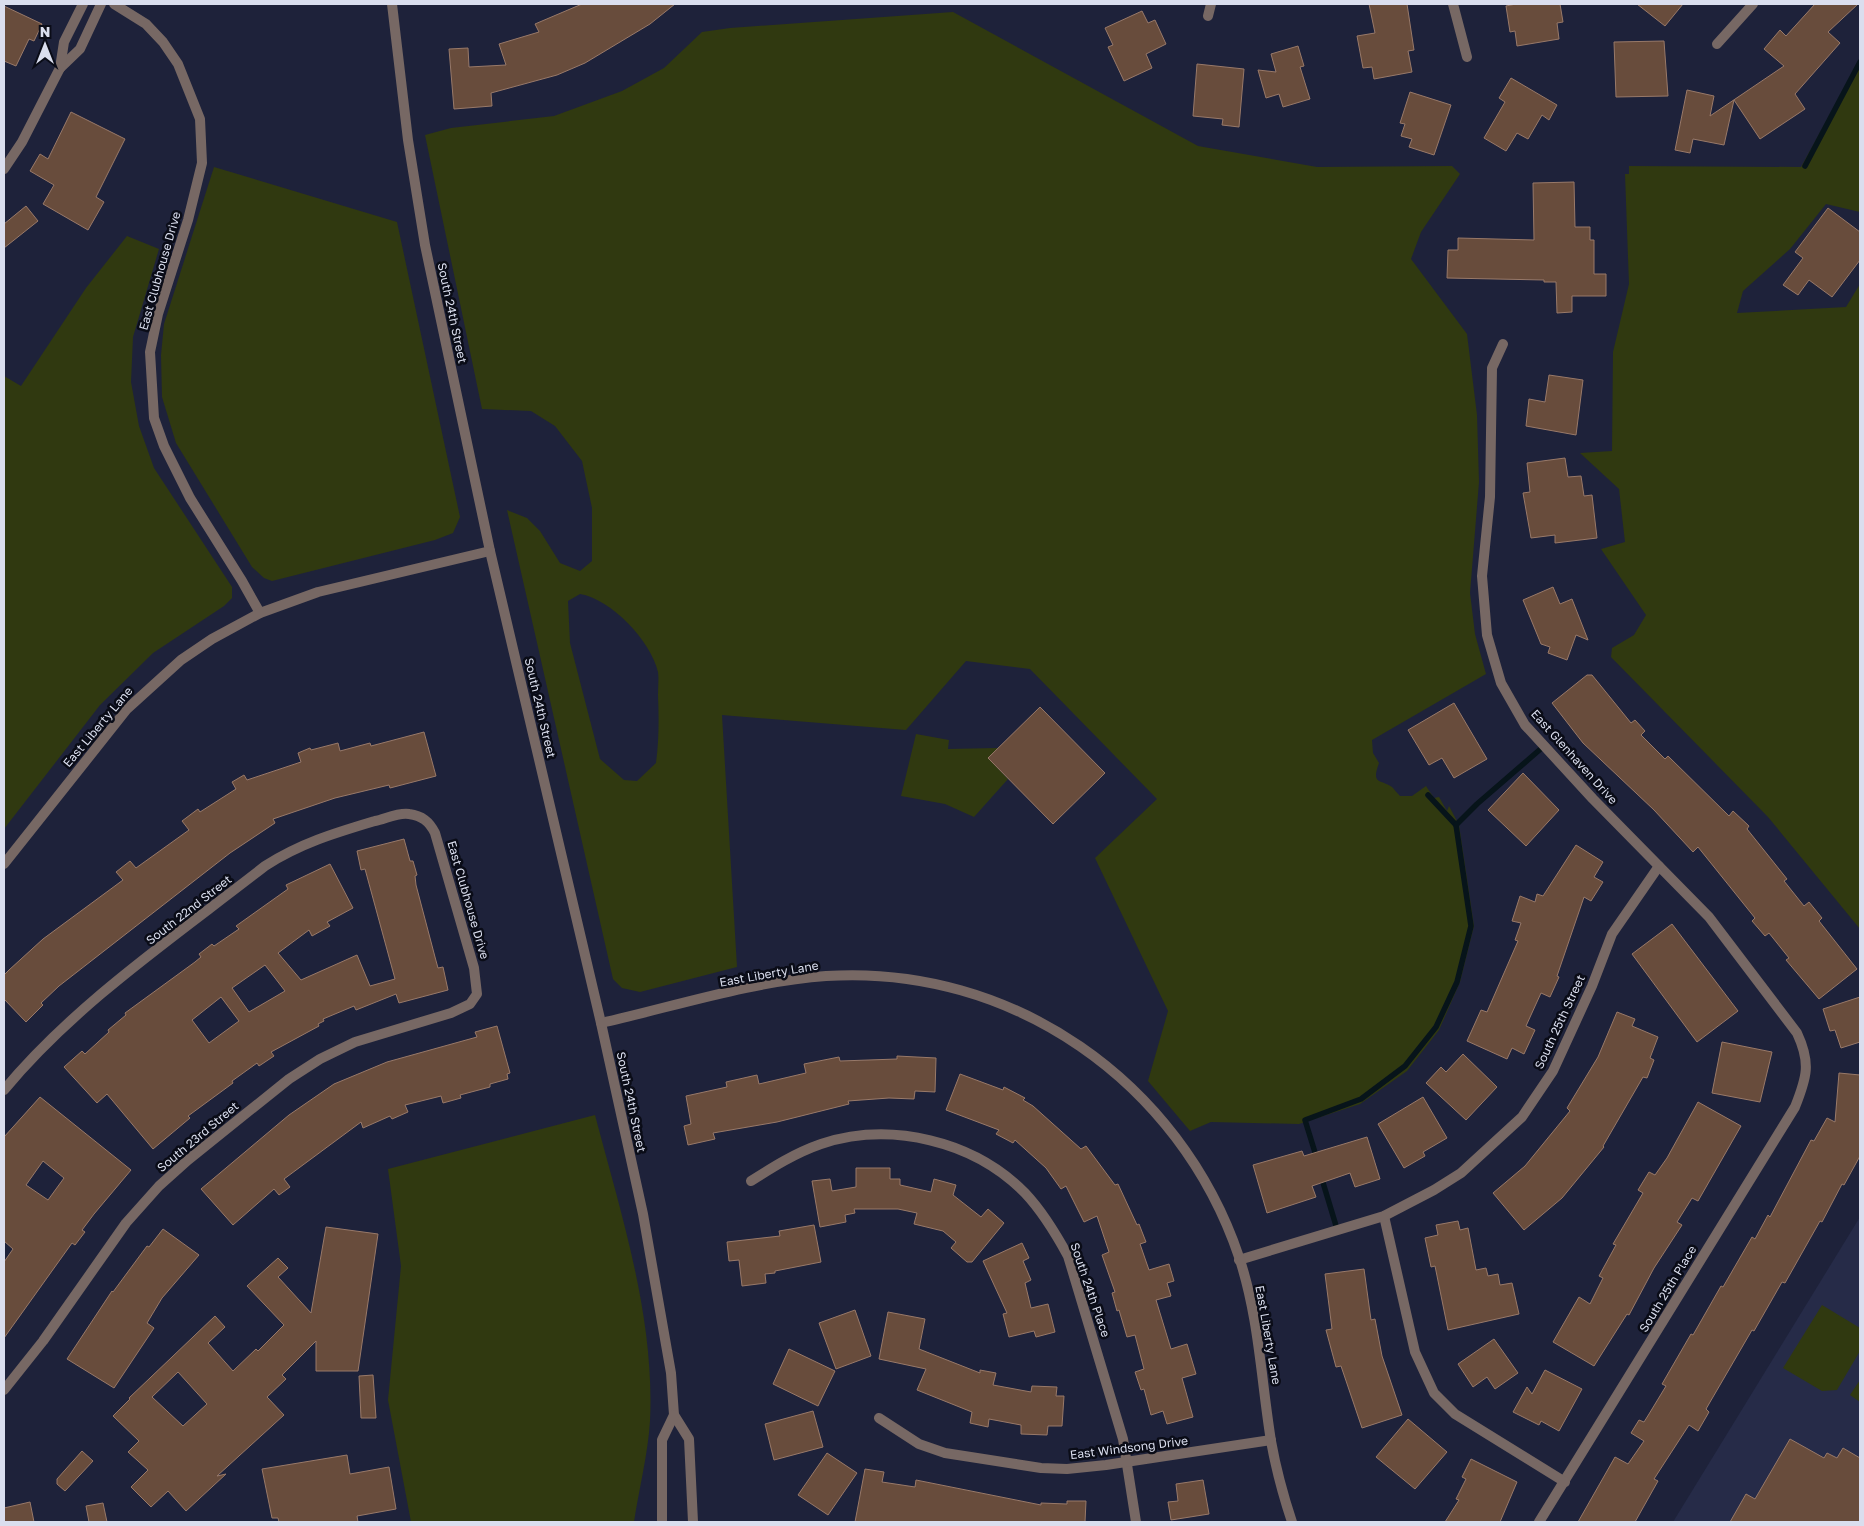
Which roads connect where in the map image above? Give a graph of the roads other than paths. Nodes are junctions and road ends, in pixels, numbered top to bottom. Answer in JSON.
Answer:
{"nodes":[{"id":1,"x":83,"y":4,"type":"edge"},
{"id":2,"x":101,"y":4,"type":"edge"},
{"id":3,"x":114,"y":4,"type":"edge"},
{"id":4,"x":392,"y":4,"type":"edge"},
{"id":5,"x":1211,"y":4,"type":"edge"},
{"id":6,"x":1453,"y":4,"type":"edge"},
{"id":7,"x":1753,"y":4,"type":"edge"},
{"id":8,"x":1208,"y":16,"type":"dead end"},
{"id":9,"x":64,"y":42,"type":"junction"},
{"id":10,"x":1717,"y":44,"type":"dead end"},
{"id":11,"x":80,"y":49,"type":"junction"},
{"id":12,"x":1467,"y":58,"type":"dead end"},
{"id":13,"x":60,"y":68,"type":"junction"},
{"id":14,"x":4,"y":169,"type":"edge"},
{"id":15,"x":1503,"y":344,"type":"dead end"},
{"id":16,"x":490,"y":552,"type":"junction"},
{"id":17,"x":260,"y":613,"type":"junction"},
{"id":18,"x":424,"y":818,"type":"joint"},
{"id":19,"x":4,"y":864,"type":"edge"},
{"id":20,"x":1659,"y":866,"type":"junction"},
{"id":21,"x":476,"y":994,"type":"joint"},
{"id":22,"x":601,"y":1023,"type":"junction"},
{"id":23,"x":1807,"y":1065,"type":"joint"},
{"id":24,"x":4,"y":1090,"type":"edge"},
{"id":25,"x":750,"y":1182,"type":"dead end"},
{"id":26,"x":1384,"y":1216,"type":"junction"},
{"id":27,"x":1240,"y":1260,"type":"junction"},
{"id":28,"x":4,"y":1390,"type":"edge"},
{"id":29,"x":674,"y":1415,"type":"junction"},
{"id":30,"x":880,"y":1418,"type":"dead end"},
{"id":31,"x":1271,"y":1440,"type":"junction"},
{"id":32,"x":1128,"y":1463,"type":"junction"},
{"id":33,"x":1565,"y":1482,"type":"junction"},
{"id":34,"x":662,"y":1522,"type":"edge"},
{"id":35,"x":693,"y":1522,"type":"edge"},
{"id":36,"x":1136,"y":1522,"type":"edge"},
{"id":37,"x":1292,"y":1522,"type":"edge"},
{"id":38,"x":1539,"y":1522,"type":"edge"}],
"edges":[{"from":1,"to":9,"type":"street"},
{"from":2,"to":11,"type":"street"},
{"from":3,"to":17,"type":"street","name":"East Clubhouse Drive"},
{"from":4,"to":16,"type":"street","name":"South 24th Street"},
{"from":5,"to":8,"type":"street"},
{"from":6,"to":12,"type":"street"},
{"from":7,"to":10,"type":"street"},
{"from":9,"to":11,"type":"street"},
{"from":9,"to":13,"type":"street"},
{"from":11,"to":13,"type":"street"},
{"from":13,"to":14,"type":"street"},
{"from":15,"to":20,"type":"street","name":"East Glenhaven Drive"},
{"from":16,"to":17,"type":"street","name":"East Liberty Lane"},
{"from":16,"to":22,"type":"street","name":"South 24th Street"},
{"from":17,"to":19,"type":"street","name":"East Liberty Lane"},
{"from":18,"to":21,"type":"street","name":"East Clubhouse Drive"},
{"from":18,"to":24,"type":"street","name":"South 22nd Street"},
{"from":20,"to":23,"type":"street","name":"East Glenhaven Drive"},
{"from":20,"to":26,"type":"street","name":"South 25th Street"},
{"from":21,"to":28,"type":"street","name":"South 23rd Street"},
{"from":22,"to":27,"type":"street","name":"East Liberty Lane"},
{"from":22,"to":29,"type":"street","name":"South 24th Street"},
{"from":23,"to":33,"type":"street","name":"South 25th Place"},
{"from":25,"to":32,"type":"street","name":"South 24th Place"},
{"from":26,"to":27,"type":"street","name":"South 25th Street"},
{"from":26,"to":33,"type":"street"},
{"from":27,"to":31,"type":"street","name":"East Liberty Lane"},
{"from":29,"to":34,"type":"street","name":"South 24th Street"},
{"from":29,"to":35,"type":"street","name":"South 24th Street"},
{"from":30,"to":32,"type":"street","name":"East Windsong Drive"},
{"from":31,"to":32,"type":"street","name":"East Windsong Drive"},
{"from":31,"to":37,"type":"street","name":"East Liberty Lane"},
{"from":32,"to":36,"type":"street","name":"South 24th Place"},
{"from":33,"to":38,"type":"street","name":"South 25th Place"}]}
